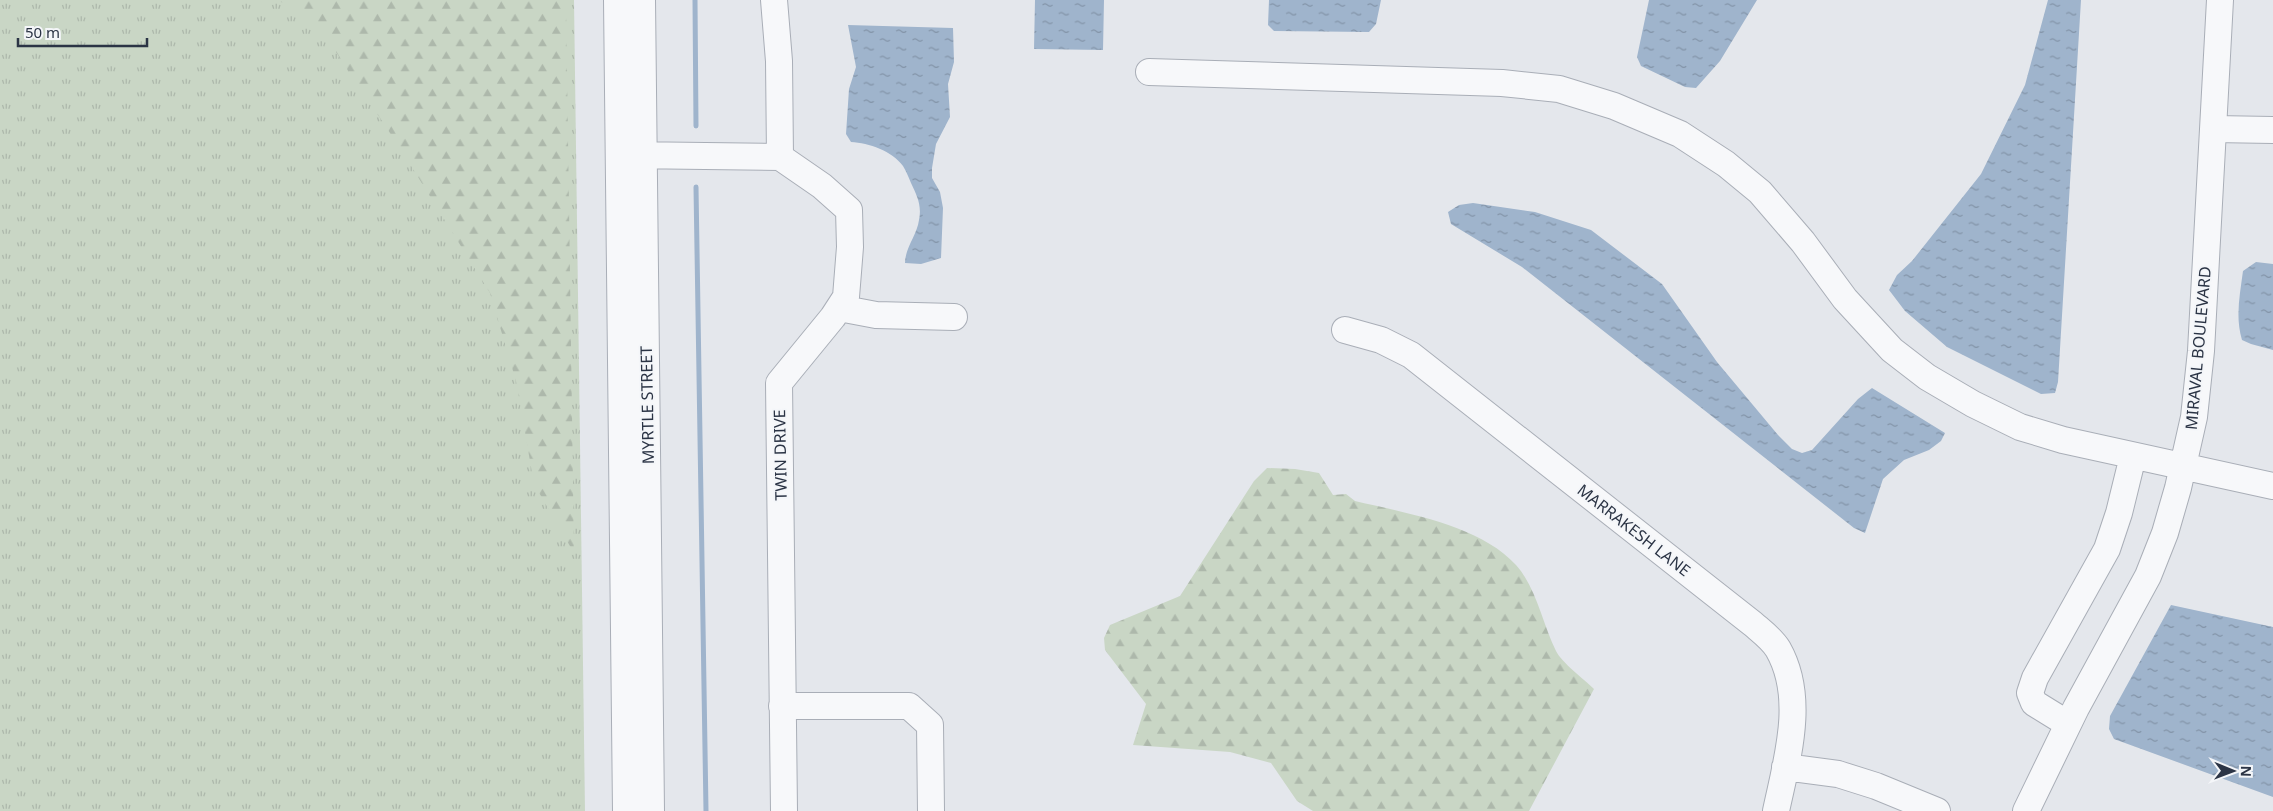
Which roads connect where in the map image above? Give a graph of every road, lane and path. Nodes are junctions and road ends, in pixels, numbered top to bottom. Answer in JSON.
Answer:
{"nodes":[{"id":1,"x":617,"y":0,"type":"edge"},
{"id":2,"x":642,"y":0,"type":"edge"},
{"id":3,"x":774,"y":0,"type":"edge"},
{"id":4,"x":2220,"y":0,"type":"edge"},
{"id":5,"x":1149,"y":72,"type":"dead end"},
{"id":6,"x":2214,"y":129,"type":"junction"},
{"id":7,"x":2273,"y":130,"type":"edge"},
{"id":8,"x":631,"y":155,"type":"junction"},
{"id":9,"x":780,"y":157,"type":"junction"},
{"id":10,"x":838,"y":308,"type":"junction"},
{"id":11,"x":954,"y":317,"type":"dead end"},
{"id":12,"x":1345,"y":330,"type":"dead end"},
{"id":13,"x":2133,"y":456,"type":"junction"},
{"id":14,"x":2183,"y":466,"type":"junction"},
{"id":15,"x":2273,"y":486,"type":"edge"},
{"id":16,"x":782,"y":706,"type":"junction"},
{"id":17,"x":2068,"y":724,"type":"junction"},
{"id":18,"x":1785,"y":767,"type":"junction"},
{"id":19,"x":626,"y":811,"type":"edge"},
{"id":20,"x":651,"y":811,"type":"edge"},
{"id":21,"x":784,"y":811,"type":"edge"},
{"id":22,"x":931,"y":811,"type":"edge"},
{"id":23,"x":1776,"y":811,"type":"edge"},
{"id":24,"x":1937,"y":811,"type":"edge"},
{"id":25,"x":2026,"y":811,"type":"edge"}],
"edges":[{"from":1,"to":8,"type":"street","name":"MYRTLE STREET"},
{"from":2,"to":8,"type":"street","name":"MYRTLE STREET"},
{"from":3,"to":9,"type":"street"},
{"from":4,"to":6,"type":"street","name":"MIRAVAL BOULEVARD"},
{"from":5,"to":13,"type":"street"},
{"from":6,"to":7,"type":"street"},
{"from":6,"to":14,"type":"street","name":"MIRAVAL BOULEVARD"},
{"from":8,"to":9,"type":"street"},
{"from":8,"to":19,"type":"street","name":"MYRTLE STREET"},
{"from":8,"to":20,"type":"street","name":"MYRTLE STREET"},
{"from":9,"to":10,"type":"street","name":"TWIN DRIVE"},
{"from":10,"to":11,"type":"street"},
{"from":10,"to":16,"type":"street","name":"TWIN DRIVE"},
{"from":12,"to":18,"type":"street","name":"MARRAKESH LANE"},
{"from":13,"to":14,"type":"street"},
{"from":13,"to":17,"type":"street"},
{"from":14,"to":15,"type":"street"},
{"from":14,"to":17,"type":"street","name":"MIRAVAL BOULEVARD"},
{"from":16,"to":21,"type":"street","name":"TWIN DRIVE"},
{"from":16,"to":22,"type":"street"},
{"from":17,"to":25,"type":"street","name":"MIRAVAL BOULEVARD"},
{"from":18,"to":23,"type":"street","name":"MARRAKESH LANE"},
{"from":18,"to":24,"type":"street"}]}
